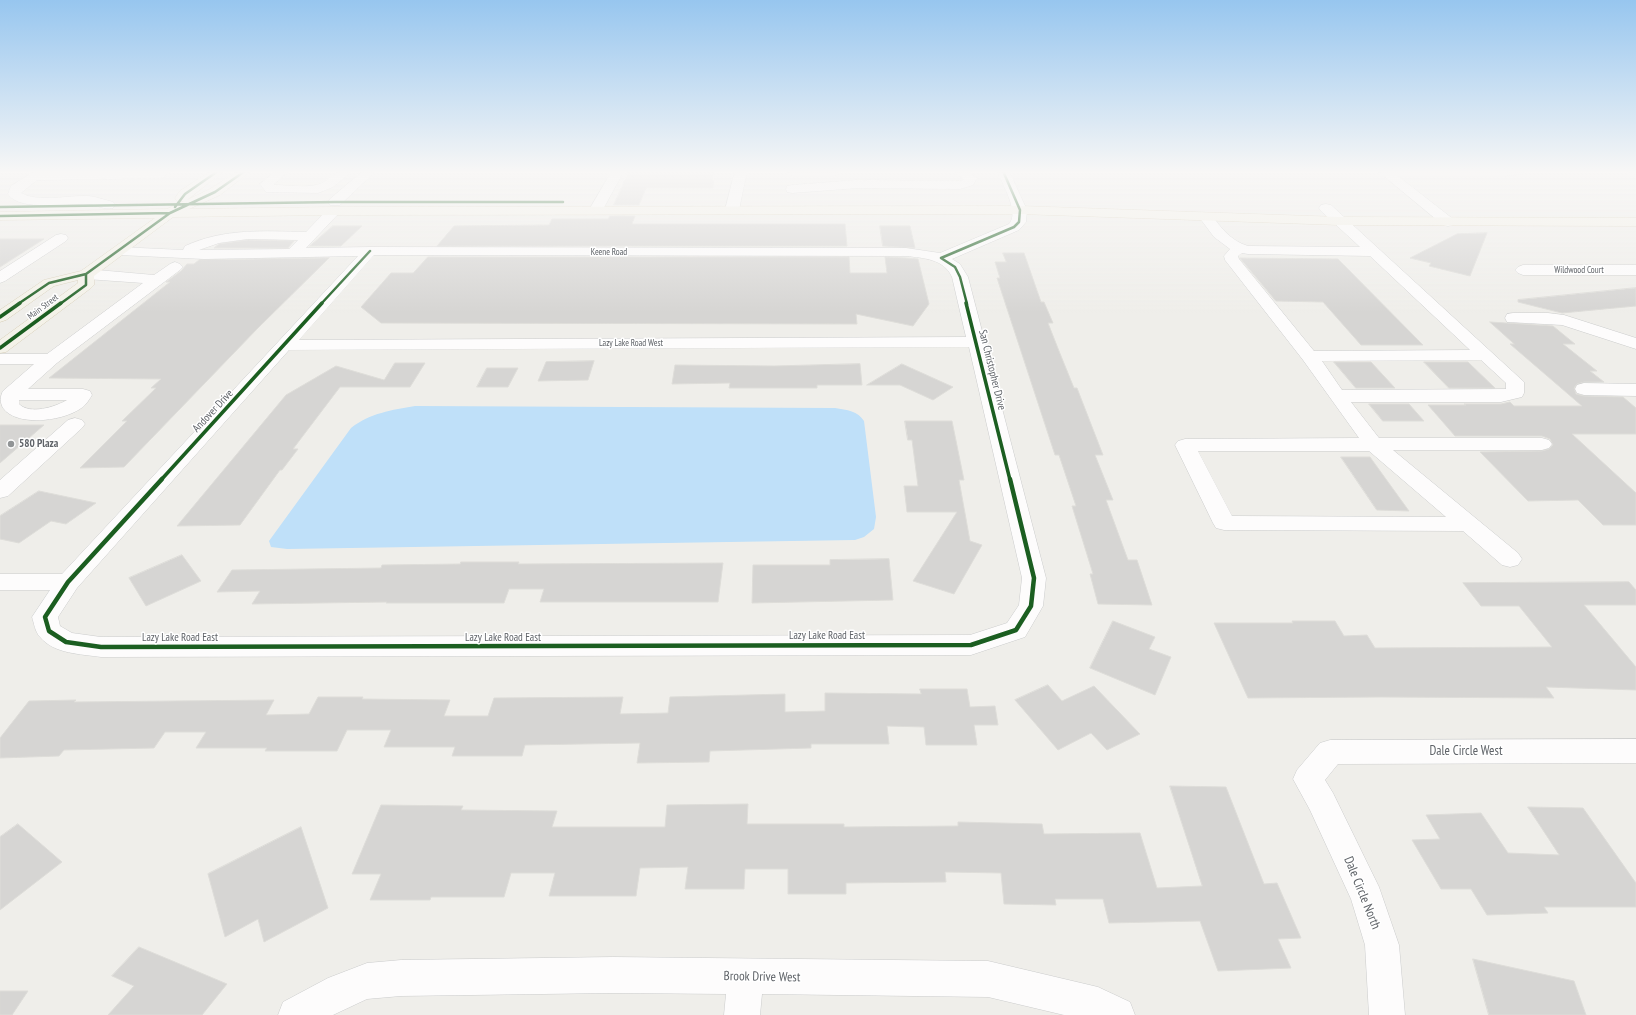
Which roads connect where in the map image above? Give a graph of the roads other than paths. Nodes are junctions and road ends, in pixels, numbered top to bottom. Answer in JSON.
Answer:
{"nodes":[{"id":1,"x":164,"y":218,"type":"edge"},
{"id":2,"x":324,"y":218,"type":"edge"},
{"id":3,"x":1019,"y":218,"type":"edge"},
{"id":4,"x":1207,"y":218,"type":"edge"},
{"id":5,"x":1252,"y":218,"type":"edge"},
{"id":6,"x":1337,"y":218,"type":"edge"},
{"id":7,"x":1444,"y":218,"type":"edge"},
{"id":8,"x":1340,"y":221,"type":"junction"},
{"id":9,"x":1448,"y":222,"type":"junction"},
{"id":10,"x":1636,"y":222,"type":"edge"},
{"id":11,"x":310,"y":236,"type":"junction"},
{"id":12,"x":61,"y":238,"type":"dead end"},
{"id":13,"x":1238,"y":248,"type":"junction"},
{"id":14,"x":119,"y":251,"type":"junction"},
{"id":15,"x":370,"y":251,"type":"junction"},
{"id":16,"x":1374,"y":252,"type":"junction"},
{"id":17,"x":293,"y":253,"type":"junction"},
{"id":18,"x":941,"y":258,"type":"junction"},
{"id":19,"x":178,"y":260,"type":"junction"},
{"id":20,"x":1523,"y":270,"type":"dead end"},
{"id":21,"x":1636,"y":270,"type":"edge"},
{"id":22,"x":86,"y":274,"type":"junction"},
{"id":23,"x":0,"y":278,"type":"edge"},
{"id":24,"x":158,"y":280,"type":"junction"},
{"id":25,"x":4,"y":312,"type":"edge"},
{"id":26,"x":1513,"y":318,"type":"dead end"},
{"id":27,"x":975,"y":342,"type":"junction"},
{"id":28,"x":1636,"y":344,"type":"edge"},
{"id":29,"x":286,"y":345,"type":"junction"},
{"id":30,"x":0,"y":348,"type":"edge"},
{"id":31,"x":1486,"y":355,"type":"junction"},
{"id":32,"x":1309,"y":356,"type":"junction"},
{"id":33,"x":0,"y":359,"type":"edge"},
{"id":34,"x":51,"y":359,"type":"junction"},
{"id":35,"x":1584,"y":389,"type":"dead end"},
{"id":36,"x":1636,"y":390,"type":"edge"},
{"id":37,"x":10,"y":395,"type":"dead end"},
{"id":38,"x":1337,"y":396,"type":"junction"},
{"id":39,"x":75,"y":424,"type":"dead end"},
{"id":40,"x":1373,"y":444,"type":"junction"},
{"id":41,"x":1542,"y":444,"type":"dead end"},
{"id":42,"x":0,"y":491,"type":"edge"},
{"id":43,"x":1468,"y":524,"type":"junction"},
{"id":44,"x":1510,"y":560,"type":"dead end"},
{"id":45,"x":0,"y":582,"type":"edge"},
{"id":46,"x":68,"y":582,"type":"junction"},
{"id":47,"x":1016,"y":630,"type":"joint"},
{"id":48,"x":1636,"y":751,"type":"edge"},
{"id":49,"x":1308,"y":779,"type":"joint"},
{"id":50,"x":745,"y":977,"type":"junction"},
{"id":51,"x":296,"y":1015,"type":"edge"},
{"id":52,"x":742,"y":1015,"type":"edge"},
{"id":53,"x":1117,"y":1015,"type":"edge"},
{"id":54,"x":1387,"y":1015,"type":"edge"}],
"edges":[{"from":1,"to":14,"type":"main road","name":"Main Street"},
{"from":2,"to":11,"type":"street"},
{"from":3,"to":18,"type":"street"},
{"from":4,"to":13,"type":"street"},
{"from":5,"to":8,"type":"main road"},
{"from":6,"to":8,"type":"street"},
{"from":7,"to":9,"type":"street"},
{"from":8,"to":9,"type":"main road"},
{"from":8,"to":16,"type":"street"},
{"from":9,"to":10,"type":"main road"},
{"from":11,"to":17,"type":"street"},
{"from":11,"to":19,"type":"street"},
{"from":12,"to":23,"type":"street"},
{"from":13,"to":16,"type":"street"},
{"from":13,"to":32,"type":"street"},
{"from":14,"to":19,"type":"street","name":"Keene Road"},
{"from":14,"to":22,"type":"main road","name":"Main Street"},
{"from":15,"to":17,"type":"street","name":"Keene Road"},
{"from":15,"to":18,"type":"street","name":"Keene Road"},
{"from":15,"to":29,"type":"street","name":"Andover Drive"},
{"from":16,"to":31,"type":"street"},
{"from":17,"to":19,"type":"street","name":"Keene Road"},
{"from":18,"to":27,"type":"street","name":"San Christopher Drive"},
{"from":19,"to":24,"type":"street"},
{"from":20,"to":21,"type":"street","name":"Wildwood Court"},
{"from":22,"to":24,"type":"street"},
{"from":22,"to":25,"type":"main road","name":"Main Street"},
{"from":22,"to":30,"type":"main road","name":"Main Street"},
{"from":24,"to":34,"type":"street"},
{"from":26,"to":28,"type":"street"},
{"from":27,"to":29,"type":"street","name":"Lazy Lake Road West"},
{"from":27,"to":47,"type":"street","name":"San Christopher Drive"},
{"from":29,"to":46,"type":"street","name":"Andover Drive"},
{"from":31,"to":32,"type":"street"},
{"from":31,"to":38,"type":"street"},
{"from":32,"to":38,"type":"street"},
{"from":33,"to":34,"type":"street"},
{"from":34,"to":37,"type":"street"},
{"from":35,"to":36,"type":"street"},
{"from":38,"to":40,"type":"street"},
{"from":39,"to":42,"type":"street"},
{"from":40,"to":41,"type":"street"},
{"from":40,"to":43,"type":"street"},
{"from":40,"to":43,"type":"street"},
{"from":43,"to":44,"type":"street"},
{"from":45,"to":46,"type":"street"},
{"from":46,"to":47,"type":"street","name":"Lazy Lake Road East"},
{"from":48,"to":49,"type":"street","name":"Dale Circle West"},
{"from":49,"to":54,"type":"street","name":"Dale Circle North"},
{"from":50,"to":51,"type":"street","name":"Brook Drive West"},
{"from":50,"to":52,"type":"street"},
{"from":50,"to":53,"type":"street","name":"Brook Drive West"}]}
